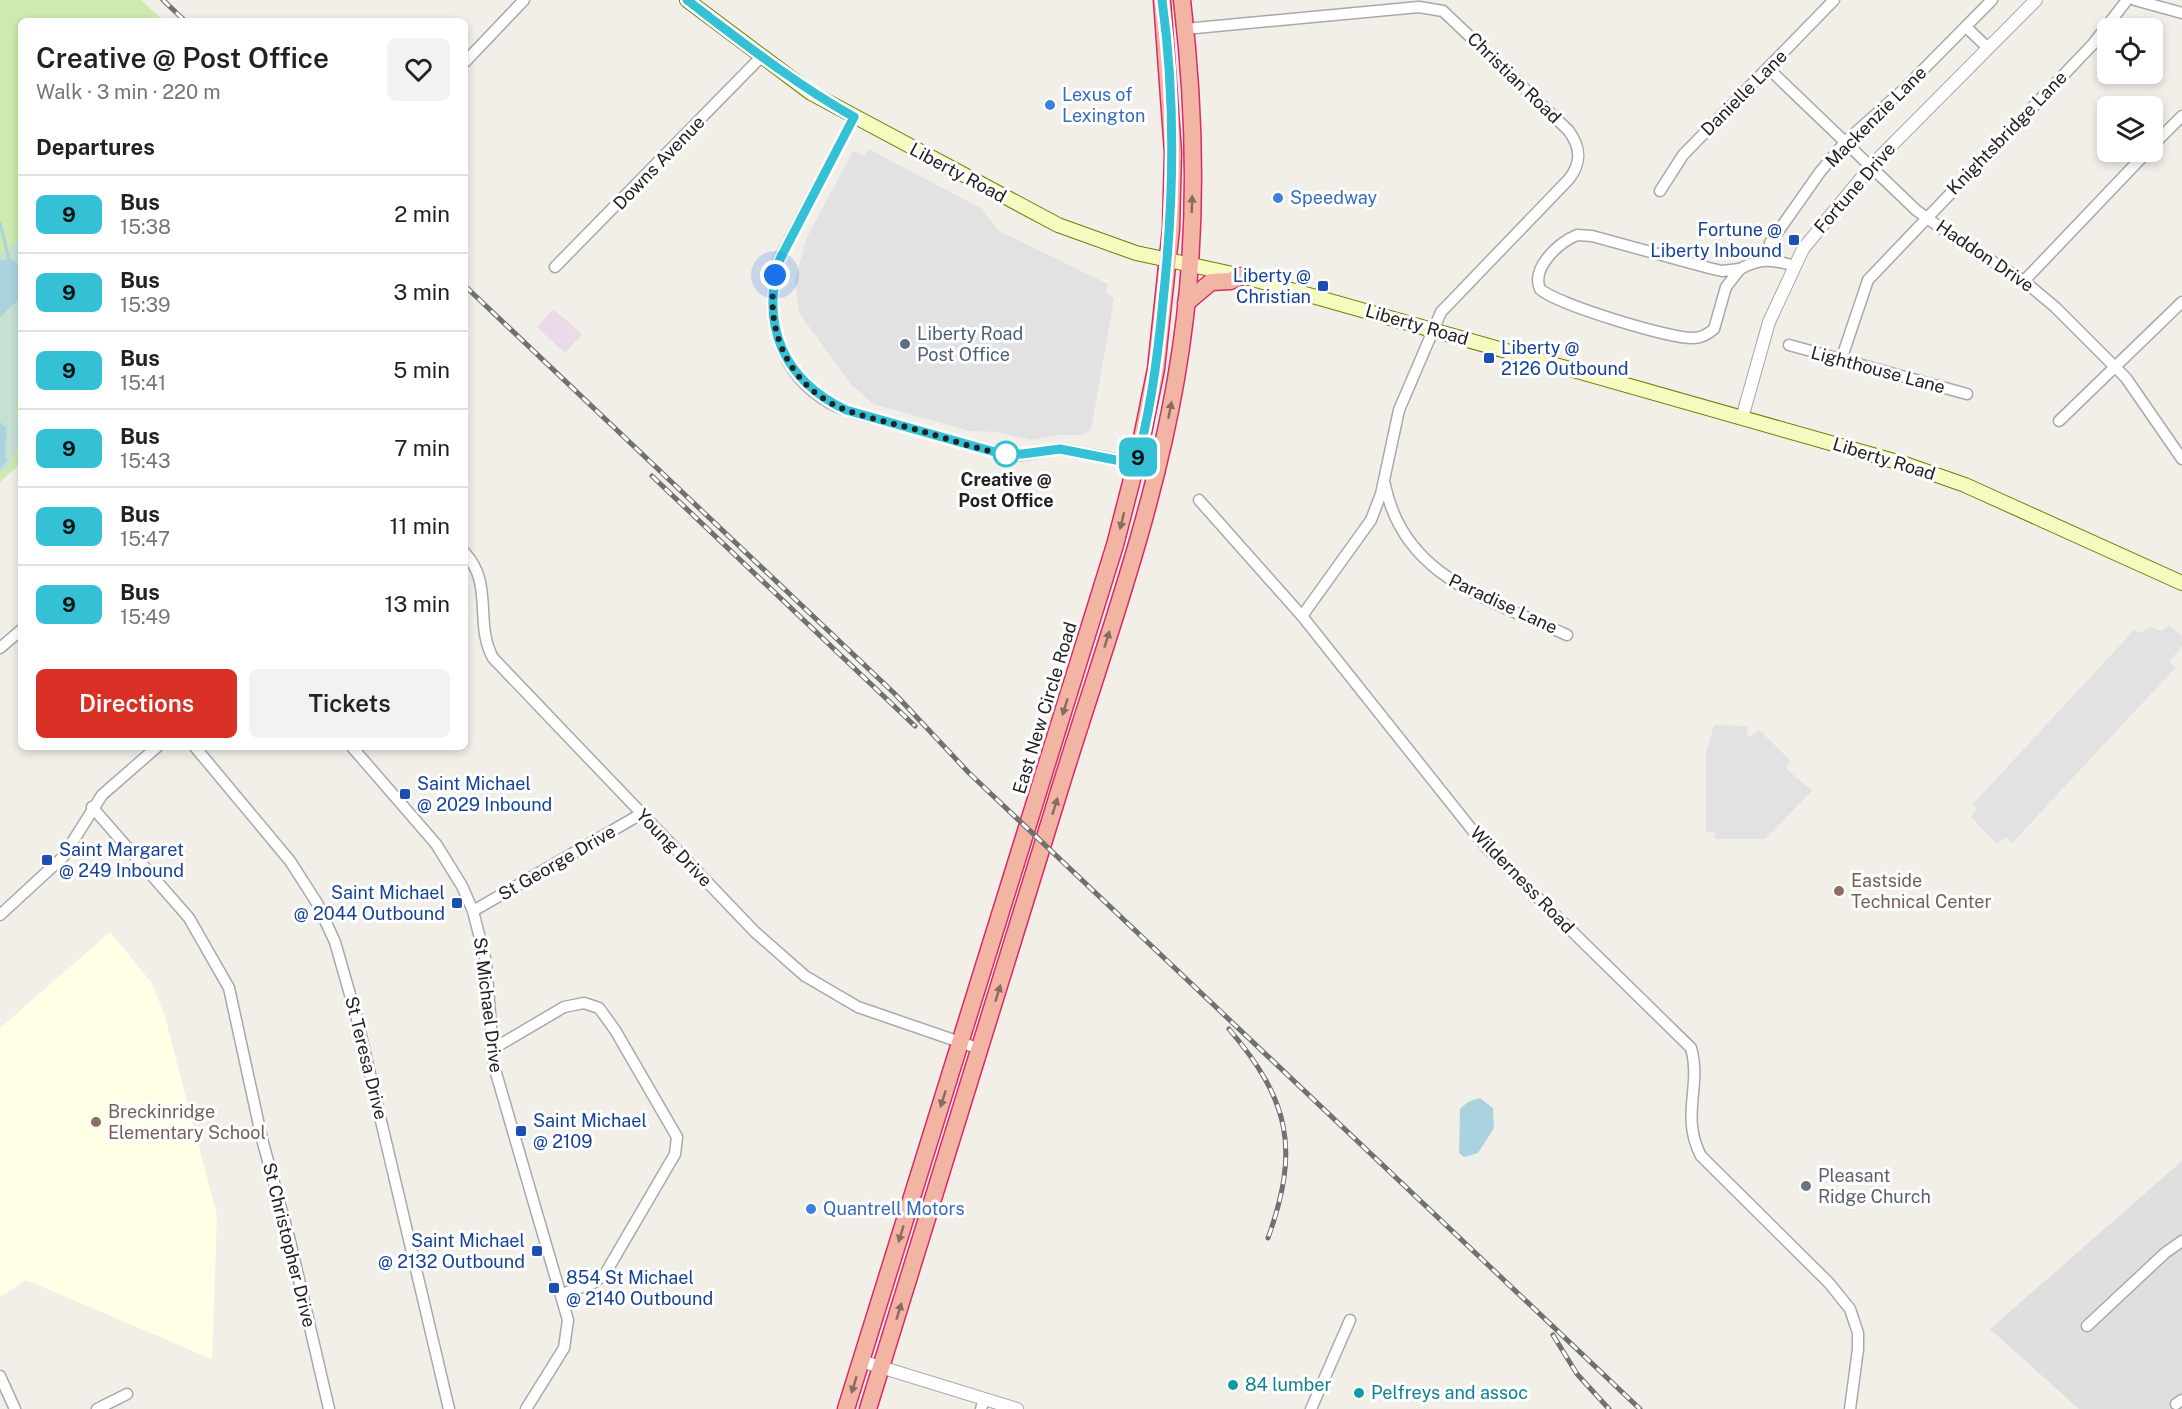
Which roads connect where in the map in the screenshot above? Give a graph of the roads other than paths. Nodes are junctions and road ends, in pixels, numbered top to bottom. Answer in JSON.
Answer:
{"nodes":[{"id":1,"x":524,"y":0,"type":"edge"},
{"id":2,"x":687,"y":0,"type":"edge"},
{"id":3,"x":1162,"y":0,"type":"edge"},
{"id":4,"x":1834,"y":0,"type":"edge"},
{"id":5,"x":1992,"y":0,"type":"edge"},
{"id":6,"x":2036,"y":0,"type":"edge"},
{"id":7,"x":2127,"y":0,"type":"edge"},
{"id":8,"x":2135,"y":0,"type":"edge"},
{"id":9,"x":2182,"y":13,"type":"edge"},
{"id":10,"x":1184,"y":14,"type":"edge"},
{"id":11,"x":1966,"y":27,"type":"junction"},
{"id":12,"x":1209,"y":28,"type":"junction"},
{"id":13,"x":1167,"y":31,"type":"junction"},
{"id":14,"x":1989,"y":48,"type":"junction"},
{"id":15,"x":761,"y":57,"type":"junction"},
{"id":16,"x":468,"y":59,"type":"edge"},
{"id":17,"x":1769,"y":69,"type":"junction"},
{"id":18,"x":2182,"y":116,"type":"edge"},
{"id":19,"x":854,"y":117,"type":"junction"},
{"id":20,"x":2163,"y":135,"type":"edge"},
{"id":21,"x":1846,"y":141,"type":"junction"},
{"id":22,"x":2137,"y":162,"type":"edge"},
{"id":23,"x":1872,"y":165,"type":"junction"},
{"id":24,"x":1660,"y":191,"type":"dead end"},
{"id":25,"x":1927,"y":218,"type":"junction"},
{"id":26,"x":1770,"y":243,"type":"dead end"},
{"id":27,"x":1167,"y":260,"type":"junction"},
{"id":28,"x":1190,"y":263,"type":"junction"},
{"id":29,"x":1794,"y":266,"type":"junction"},
{"id":30,"x":555,"y":267,"type":"dead end"},
{"id":31,"x":1740,"y":268,"type":"junction"},
{"id":32,"x":1242,"y":276,"type":"junction"},
{"id":33,"x":2024,"y":281,"type":"junction"},
{"id":34,"x":2182,"y":302,"type":"edge"},
{"id":35,"x":1186,"y":303,"type":"junction"},
{"id":36,"x":1436,"y":330,"type":"junction"},
{"id":37,"x":1789,"y":345,"type":"dead end"},
{"id":38,"x":1841,"y":360,"type":"junction"},
{"id":39,"x":2115,"y":366,"type":"junction"},
{"id":40,"x":1967,"y":394,"type":"dead end"},
{"id":41,"x":1742,"y":418,"type":"junction"},
{"id":42,"x":2059,"y":421,"type":"dead end"},
{"id":43,"x":2182,"y":459,"type":"edge"},
{"id":44,"x":1136,"y":464,"type":"junction"},
{"id":45,"x":1157,"y":467,"type":"junction"},
{"id":46,"x":1384,"y":481,"type":"junction"},
{"id":47,"x":1199,"y":500,"type":"dead end"},
{"id":48,"x":468,"y":556,"type":"edge"},
{"id":49,"x":2182,"y":583,"type":"edge"},
{"id":50,"x":1302,"y":616,"type":"junction"},
{"id":51,"x":18,"y":633,"type":"edge"},
{"id":52,"x":1568,"y":634,"type":"dead end"},
{"id":53,"x":0,"y":648,"type":"edge"},
{"id":54,"x":154,"y":750,"type":"edge"},
{"id":55,"x":198,"y":750,"type":"edge"},
{"id":56,"x":355,"y":750,"type":"edge"},
{"id":57,"x":92,"y":807,"type":"junction"},
{"id":58,"x":641,"y":814,"type":"junction"},
{"id":59,"x":473,"y":911,"type":"junction"},
{"id":60,"x":0,"y":915,"type":"edge"},
{"id":61,"x":961,"y":1043,"type":"junction"},
{"id":62,"x":980,"y":1049,"type":"junction"},
{"id":63,"x":491,"y":1050,"type":"junction"},
{"id":64,"x":2182,"y":1241,"type":"edge"},
{"id":65,"x":562,"y":1294,"type":"junction"},
{"id":66,"x":1350,"y":1320,"type":"dead end"},
{"id":67,"x":2087,"y":1326,"type":"dead end"},
{"id":68,"x":861,"y":1360,"type":"junction"},
{"id":69,"x":881,"y":1367,"type":"junction"},
{"id":70,"x":0,"y":1376,"type":"edge"},
{"id":71,"x":128,"y":1394,"type":"dead end"},
{"id":72,"x":983,"y":1404,"type":"edge"},
{"id":73,"x":15,"y":1409,"type":"edge"},
{"id":74,"x":97,"y":1409,"type":"edge"},
{"id":75,"x":329,"y":1409,"type":"edge"},
{"id":76,"x":449,"y":1409,"type":"edge"},
{"id":77,"x":526,"y":1409,"type":"edge"},
{"id":78,"x":846,"y":1409,"type":"edge"},
{"id":79,"x":868,"y":1409,"type":"edge"},
{"id":80,"x":1017,"y":1409,"type":"edge"},
{"id":81,"x":1311,"y":1409,"type":"edge"},
{"id":82,"x":1850,"y":1409,"type":"edge"}],
"edges":[{"from":1,"to":16,"type":"street"},
{"from":2,"to":15,"type":"main road","name":"Liberty Road"},
{"from":3,"to":13,"type":"highway","name":"East New Circle Road"},
{"from":4,"to":17,"type":"street","name":"Danielle Lane"},
{"from":5,"to":11,"type":"street","name":"Mackenzie Lane"},
{"from":6,"to":14,"type":"street","name":"Fortune Drive"},
{"from":7,"to":25,"type":"street","name":"Knightsbridge Lane"},
{"from":8,"to":9,"type":"street"},
{"from":10,"to":12,"type":"street","name":"Christian Road"},
{"from":10,"to":12,"type":"street"},
{"from":10,"to":13,"type":"highway"},
{"from":28,"to":10,"type":"highway","one_way":true},
{"from":11,"to":14,"type":"street"},
{"from":11,"to":21,"type":"street","name":"Mackenzie Lane"},
{"from":12,"to":36,"type":"street","name":"Christian Road"},
{"from":13,"to":27,"type":"highway","name":"East New Circle Road"},
{"from":14,"to":23,"type":"street","name":"Fortune Drive"},
{"from":15,"to":19,"type":"main road","name":"Liberty Road"},
{"from":15,"to":30,"type":"street","name":"Downs Avenue"},
{"from":17,"to":21,"type":"street","name":"Haddon Drive"},
{"from":17,"to":24,"type":"street","name":"Danielle Lane"},
{"from":18,"to":20,"type":"street"},
{"from":19,"to":27,"type":"main road","name":"Liberty Road"},
{"from":19,"to":44,"type":"street"},
{"from":21,"to":23,"type":"street","name":"Haddon Drive"},
{"from":21,"to":26,"type":"street","name":"Mackenzie Lane"},
{"from":22,"to":33,"type":"street"},
{"from":23,"to":25,"type":"street","name":"Haddon Drive"},
{"from":23,"to":29,"type":"street","name":"Fortune Drive"},
{"from":25,"to":33,"type":"street","name":"Haddon Drive"},
{"from":25,"to":38,"type":"street","name":"Knightsbridge Lane"},
{"from":27,"to":28,"type":"main road","name":"Liberty Road"},
{"from":27,"to":44,"type":"highway","name":"East New Circle Road"},
{"from":28,"to":32,"type":"main road","name":"Liberty Road"},
{"from":28,"to":35,"type":"highway"},
{"from":29,"to":31,"type":"street"},
{"from":29,"to":41,"type":"street","name":"Fortune Drive"},
{"from":31,"to":31,"type":"street"},
{"from":32,"to":35,"type":"highway"},
{"from":32,"to":36,"type":"main road","name":"Liberty Road"},
{"from":33,"to":39,"type":"street","name":"Haddon Drive"},
{"from":34,"to":39,"type":"street"},
{"from":45,"to":35,"type":"highway","one_way":true},
{"from":36,"to":41,"type":"main road","name":"Liberty Road"},
{"from":36,"to":46,"type":"street"},
{"from":37,"to":38,"type":"street","name":"Lighthouse Lane"},
{"from":38,"to":40,"type":"street","name":"Lighthouse Lane"},
{"from":39,"to":42,"type":"street"},
{"from":39,"to":43,"type":"street","name":"Haddon Drive"},
{"from":41,"to":49,"type":"main road","name":"Liberty Road"},
{"from":44,"to":45,"type":"street"},
{"from":44,"to":61,"type":"highway","name":"East New Circle Road","one_way":true},
{"from":62,"to":45,"type":"highway","one_way":true},
{"from":46,"to":50,"type":"street"},
{"from":46,"to":52,"type":"street","name":"Paradise Lane"},
{"from":47,"to":50,"type":"street","name":"Wilderness Road"},
{"from":48,"to":58,"type":"street","name":"Young Drive"},
{"from":50,"to":82,"type":"street","name":"Wilderness Road"},
{"from":51,"to":53,"type":"street"},
{"from":54,"to":57,"type":"street"},
{"from":55,"to":76,"type":"street","name":"St Teresa Drive"},
{"from":56,"to":59,"type":"street","name":"St Michael Drive"},
{"from":57,"to":60,"type":"street"},
{"from":57,"to":75,"type":"street","name":"St Christopher Drive"},
{"from":58,"to":59,"type":"street","name":"St George Drive"},
{"from":58,"to":61,"type":"street","name":"Young Drive"},
{"from":59,"to":63,"type":"street","name":"St Michael Drive"},
{"from":61,"to":62,"type":"street","name":"Young Drive"},
{"from":61,"to":68,"type":"highway","name":"East New Circle Road","one_way":true},
{"from":69,"to":62,"type":"highway","one_way":true},
{"from":63,"to":65,"type":"street","name":"St Michael Drive"},
{"from":63,"to":65,"type":"street"},
{"from":64,"to":67,"type":"street"},
{"from":65,"to":77,"type":"street","name":"St Michael Drive"},
{"from":66,"to":81,"type":"street"},
{"from":68,"to":69,"type":"street"},
{"from":68,"to":78,"type":"highway","name":"East New Circle Road","one_way":true},
{"from":69,"to":72,"type":"street"},
{"from":69,"to":79,"type":"highway"},
{"from":70,"to":73,"type":"street"},
{"from":71,"to":74,"type":"street"},
{"from":72,"to":80,"type":"street"}]}
